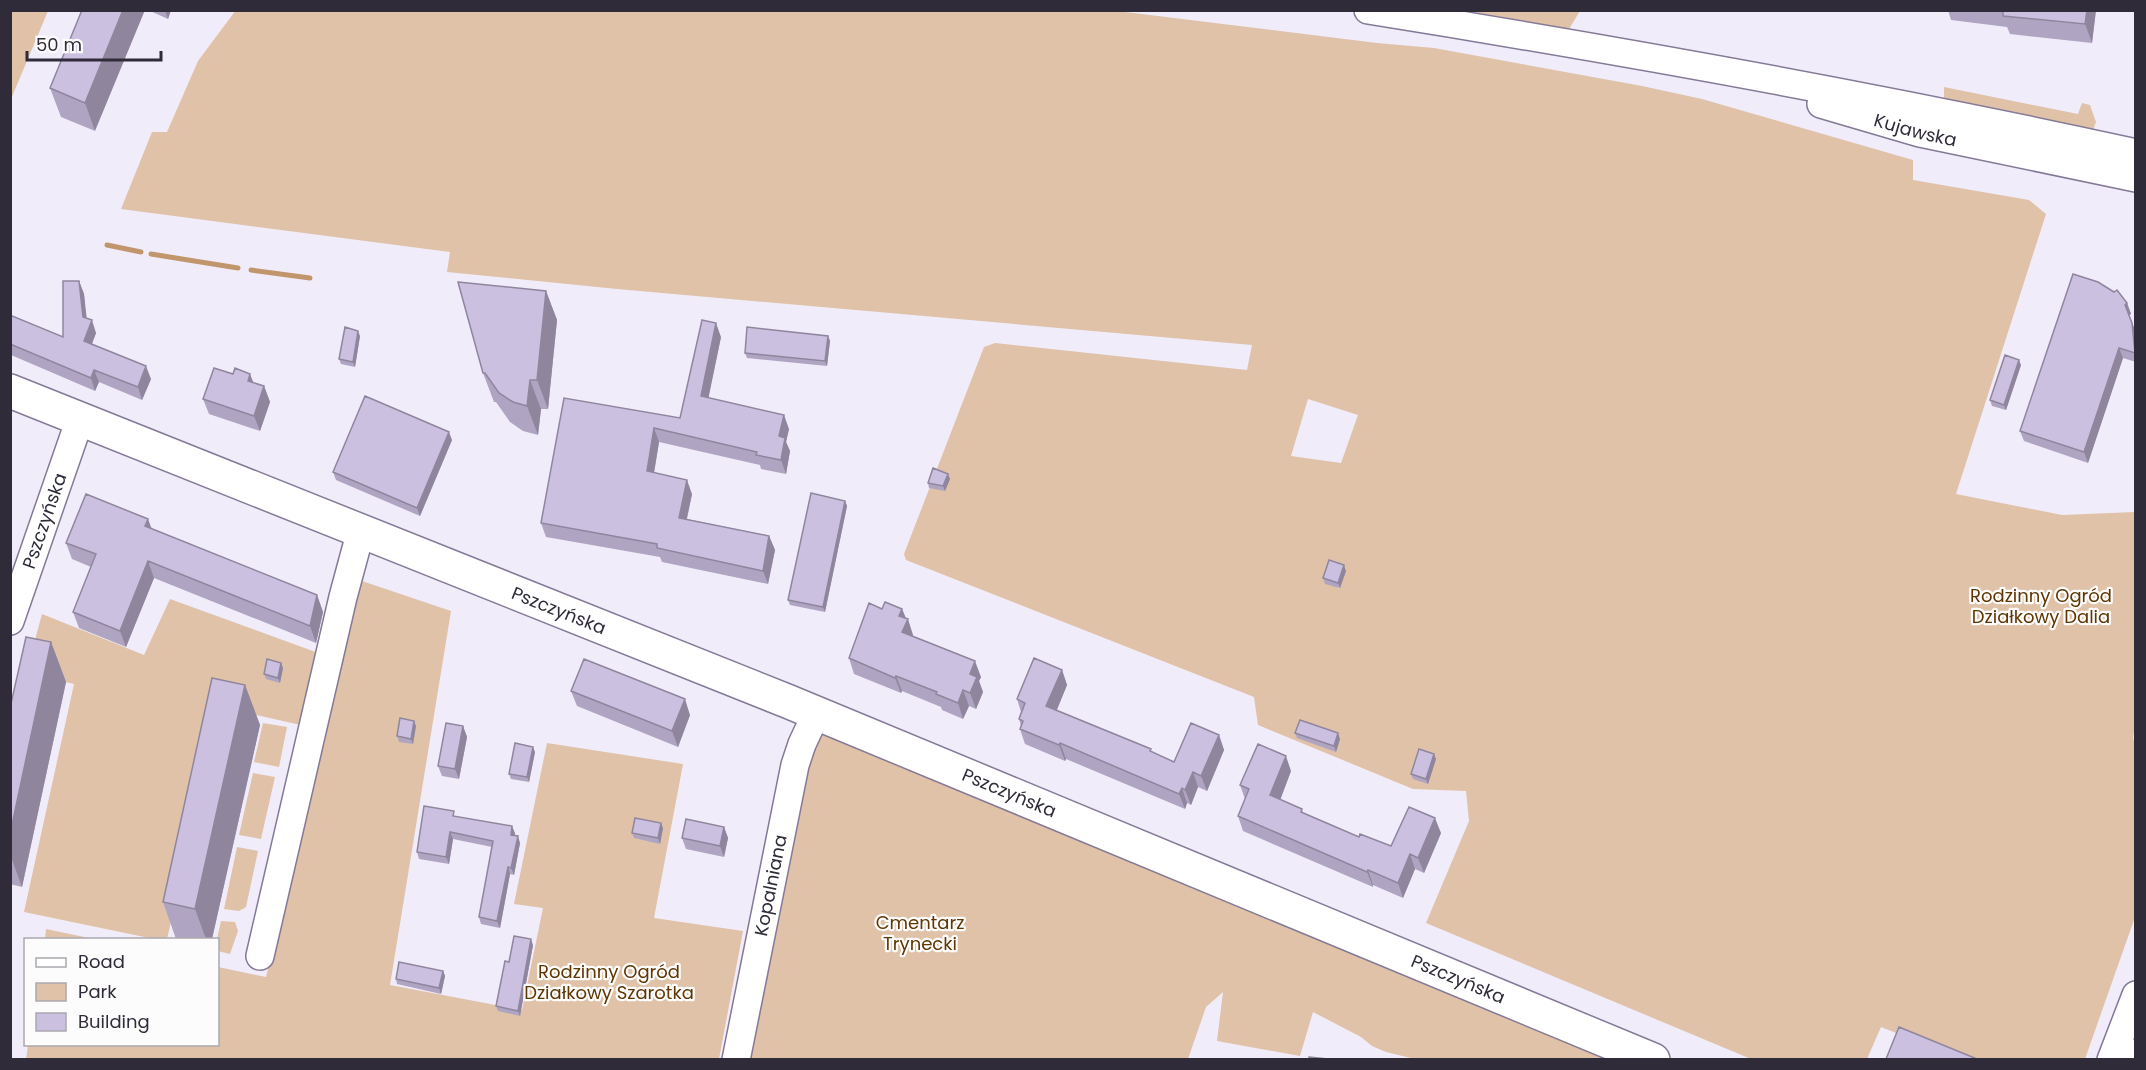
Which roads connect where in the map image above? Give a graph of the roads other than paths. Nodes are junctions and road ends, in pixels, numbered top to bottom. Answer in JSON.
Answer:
{"nodes":[{"id":1,"x":1368,"y":10,"type":"edge"},
{"id":2,"x":1699,"y":66,"type":"junction"},
{"id":3,"x":2136,"y":153,"type":"edge"},
{"id":4,"x":2136,"y":178,"type":"edge"},
{"id":5,"x":10,"y":391,"type":"edge"},
{"id":6,"x":80,"y":419,"type":"junction"},
{"id":7,"x":360,"y":534,"type":"junction"},
{"id":8,"x":10,"y":621,"type":"edge"},
{"id":9,"x":816,"y":714,"type":"junction"},
{"id":10,"x":260,"y":956,"type":"dead end"},
{"id":11,"x":2136,"y":995,"type":"edge"},
{"id":12,"x":2136,"y":1053,"type":"edge"},
{"id":13,"x":736,"y":1059,"type":"edge"},
{"id":14,"x":1653,"y":1059,"type":"edge"},
{"id":15,"x":2110,"y":1059,"type":"edge"},
{"id":16,"x":2133,"y":1059,"type":"edge"}],
"edges":[{"from":1,"to":2,"type":"street","name":"Kujawska"},
{"from":2,"to":3,"type":"street","name":"Kujawska"},
{"from":2,"to":4,"type":"street","name":"Kujawska"},
{"from":5,"to":6,"type":"main road","name":"Pszczyńska"},
{"from":6,"to":7,"type":"main road","name":"Pszczyńska"},
{"from":6,"to":8,"type":"street","name":"Pszczyńska"},
{"from":7,"to":9,"type":"main road","name":"Pszczyńska"},
{"from":7,"to":10,"type":"street"},
{"from":9,"to":13,"type":"street","name":"Kopalniana"},
{"from":9,"to":14,"type":"main road","name":"Pszczyńska"},
{"from":11,"to":15,"type":"street"},
{"from":12,"to":16,"type":"street"}]}
